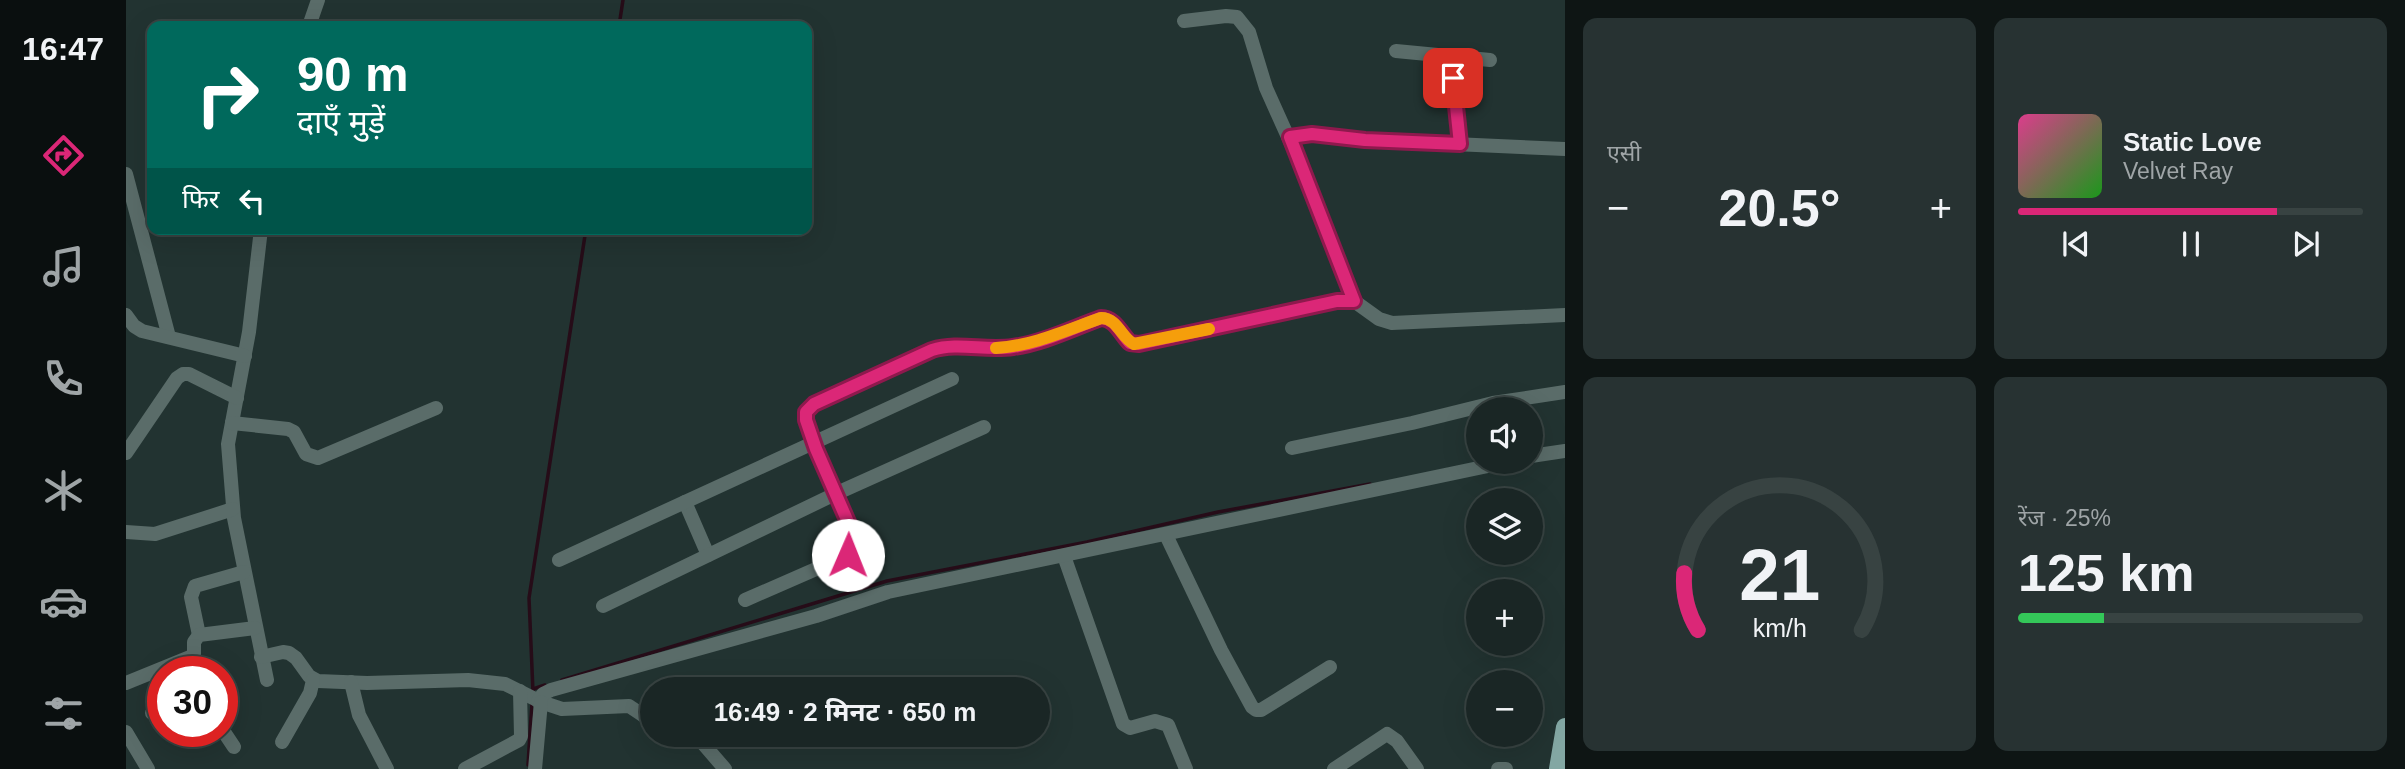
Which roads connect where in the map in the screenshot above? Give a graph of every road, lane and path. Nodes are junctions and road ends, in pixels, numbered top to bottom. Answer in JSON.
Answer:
{"nodes":[{"id":1,"x":318,"y":0,"type":"edge"},
{"id":2,"x":311,"y":21,"type":"edge"},
{"id":3,"x":1184,"y":21,"type":"dead end"},
{"id":4,"x":1396,"y":51,"type":"dead end"},
{"id":5,"x":1450,"y":56,"type":"junction"},
{"id":6,"x":1490,"y":60,"type":"dead end"},
{"id":7,"x":1290,"y":137,"type":"junction"},
{"id":8,"x":1460,"y":144,"type":"junction"},
{"id":9,"x":1565,"y":149,"type":"edge"},
{"id":10,"x":126,"y":174,"type":"edge"},
{"id":11,"x":260,"y":235,"type":"edge"},
{"id":12,"x":1354,"y":301,"type":"junction"},
{"id":13,"x":1565,"y":315,"type":"edge"},
{"id":14,"x":129,"y":324,"type":"edge"},
{"id":15,"x":169,"y":337,"type":"junction"},
{"id":16,"x":245,"y":356,"type":"junction"},
{"id":17,"x":952,"y":379,"type":"dead end"},
{"id":18,"x":1565,"y":392,"type":"edge"},
{"id":19,"x":237,"y":398,"type":"junction"},
{"id":20,"x":436,"y":408,"type":"dead end"},
{"id":21,"x":232,"y":423,"type":"junction"},
{"id":22,"x":984,"y":427,"type":"dead end"},
{"id":23,"x":814,"y":443,"type":"junction"},
{"id":24,"x":1292,"y":448,"type":"dead end"},
{"id":25,"x":1565,"y":451,"type":"edge"},
{"id":26,"x":126,"y":453,"type":"edge"},
{"id":27,"x":1543,"y":454,"type":"edge"},
{"id":28,"x":1466,"y":471,"type":"edge"},
{"id":29,"x":835,"y":494,"type":"junction"},
{"id":30,"x":685,"y":502,"type":"junction"},
{"id":31,"x":233,"y":509,"type":"junction"},
{"id":32,"x":126,"y":532,"type":"edge"},
{"id":33,"x":1166,"y":535,"type":"junction"},
{"id":34,"x":708,"y":555,"type":"junction"},
{"id":35,"x":1064,"y":556,"type":"junction"},
{"id":36,"x":559,"y":560,"type":"dead end"},
{"id":37,"x":244,"y":572,"type":"junction"},
{"id":38,"x":745,"y":600,"type":"dead end"},
{"id":39,"x":603,"y":606,"type":"dead end"},
{"id":40,"x":255,"y":628,"type":"junction"},
{"id":41,"x":199,"y":635,"type":"junction"},
{"id":42,"x":191,"y":656,"type":"edge"},
{"id":43,"x":261,"y":657,"type":"junction"},
{"id":44,"x":1330,"y":667,"type":"dead end"},
{"id":45,"x":147,"y":674,"type":"edge"},
{"id":46,"x":267,"y":680,"type":"dead end"},
{"id":47,"x":313,"y":680,"type":"junction"},
{"id":48,"x":351,"y":682,"type":"junction"},
{"id":49,"x":126,"y":683,"type":"edge"},
{"id":50,"x":532,"y":698,"type":"junction"},
{"id":51,"x":640,"y":713,"type":"edge"},
{"id":52,"x":1565,"y":727,"type":"edge"},
{"id":53,"x":126,"y":732,"type":"edge"},
{"id":54,"x":282,"y":742,"type":"dead end"},
{"id":55,"x":706,"y":747,"type":"edge"},
{"id":56,"x":148,"y":769,"type":"edge"},
{"id":57,"x":387,"y":769,"type":"edge"},
{"id":58,"x":465,"y":769,"type":"edge"},
{"id":59,"x":535,"y":769,"type":"edge"},
{"id":60,"x":725,"y":769,"type":"edge"},
{"id":61,"x":1186,"y":769,"type":"edge"},
{"id":62,"x":1334,"y":769,"type":"edge"},
{"id":63,"x":1417,"y":769,"type":"edge"},
{"id":64,"x":1498,"y":769,"type":"edge"},
{"id":65,"x":1506,"y":769,"type":"edge"},
{"id":66,"x":1558,"y":769,"type":"edge"}],
"edges":[{"from":1,"to":2,"type":"street"},
{"from":3,"to":7,"type":"street"},
{"from":4,"to":5,"type":"street"},
{"from":5,"to":6,"type":"street"},
{"from":5,"to":8,"type":"street"},
{"from":7,"to":8,"type":"street"},
{"from":7,"to":12,"type":"street"},
{"from":8,"to":9,"type":"street"},
{"from":10,"to":15,"type":"street"},
{"from":11,"to":16,"type":"street"},
{"from":12,"to":13,"type":"street"},
{"from":12,"to":23,"type":"street"},
{"from":14,"to":15,"type":"street"},
{"from":15,"to":16,"type":"street"},
{"from":16,"to":19,"type":"street"},
{"from":17,"to":23,"type":"street"},
{"from":18,"to":24,"type":"street"},
{"from":19,"to":21,"type":"street"},
{"from":19,"to":26,"type":"street"},
{"from":20,"to":21,"type":"street"},
{"from":21,"to":31,"type":"street"},
{"from":22,"to":29,"type":"street"},
{"from":23,"to":29,"type":"street"},
{"from":23,"to":30,"type":"street"},
{"from":25,"to":27,"type":"street"},
{"from":28,"to":33,"type":"street"},
{"from":29,"to":34,"type":"street"},
{"from":29,"to":38,"type":"street"},
{"from":30,"to":34,"type":"street"},
{"from":30,"to":36,"type":"street"},
{"from":31,"to":32,"type":"street"},
{"from":31,"to":37,"type":"street"},
{"from":33,"to":35,"type":"street"},
{"from":33,"to":44,"type":"street"},
{"from":34,"to":39,"type":"street"},
{"from":35,"to":50,"type":"street"},
{"from":35,"to":61,"type":"street"},
{"from":37,"to":40,"type":"street"},
{"from":37,"to":41,"type":"street"},
{"from":40,"to":41,"type":"street"},
{"from":40,"to":43,"type":"street"},
{"from":41,"to":42,"type":"street"},
{"from":43,"to":46,"type":"street"},
{"from":43,"to":47,"type":"street"},
{"from":45,"to":49,"type":"street"},
{"from":47,"to":48,"type":"street"},
{"from":47,"to":54,"type":"street"},
{"from":48,"to":50,"type":"street"},
{"from":48,"to":57,"type":"street"},
{"from":50,"to":51,"type":"street"},
{"from":50,"to":58,"type":"street"},
{"from":50,"to":59,"type":"street"},
{"from":52,"to":66,"type":"main road"},
{"from":53,"to":56,"type":"street"},
{"from":55,"to":60,"type":"street"},
{"from":62,"to":63,"type":"street"},
{"from":64,"to":65,"type":"street"}]}
